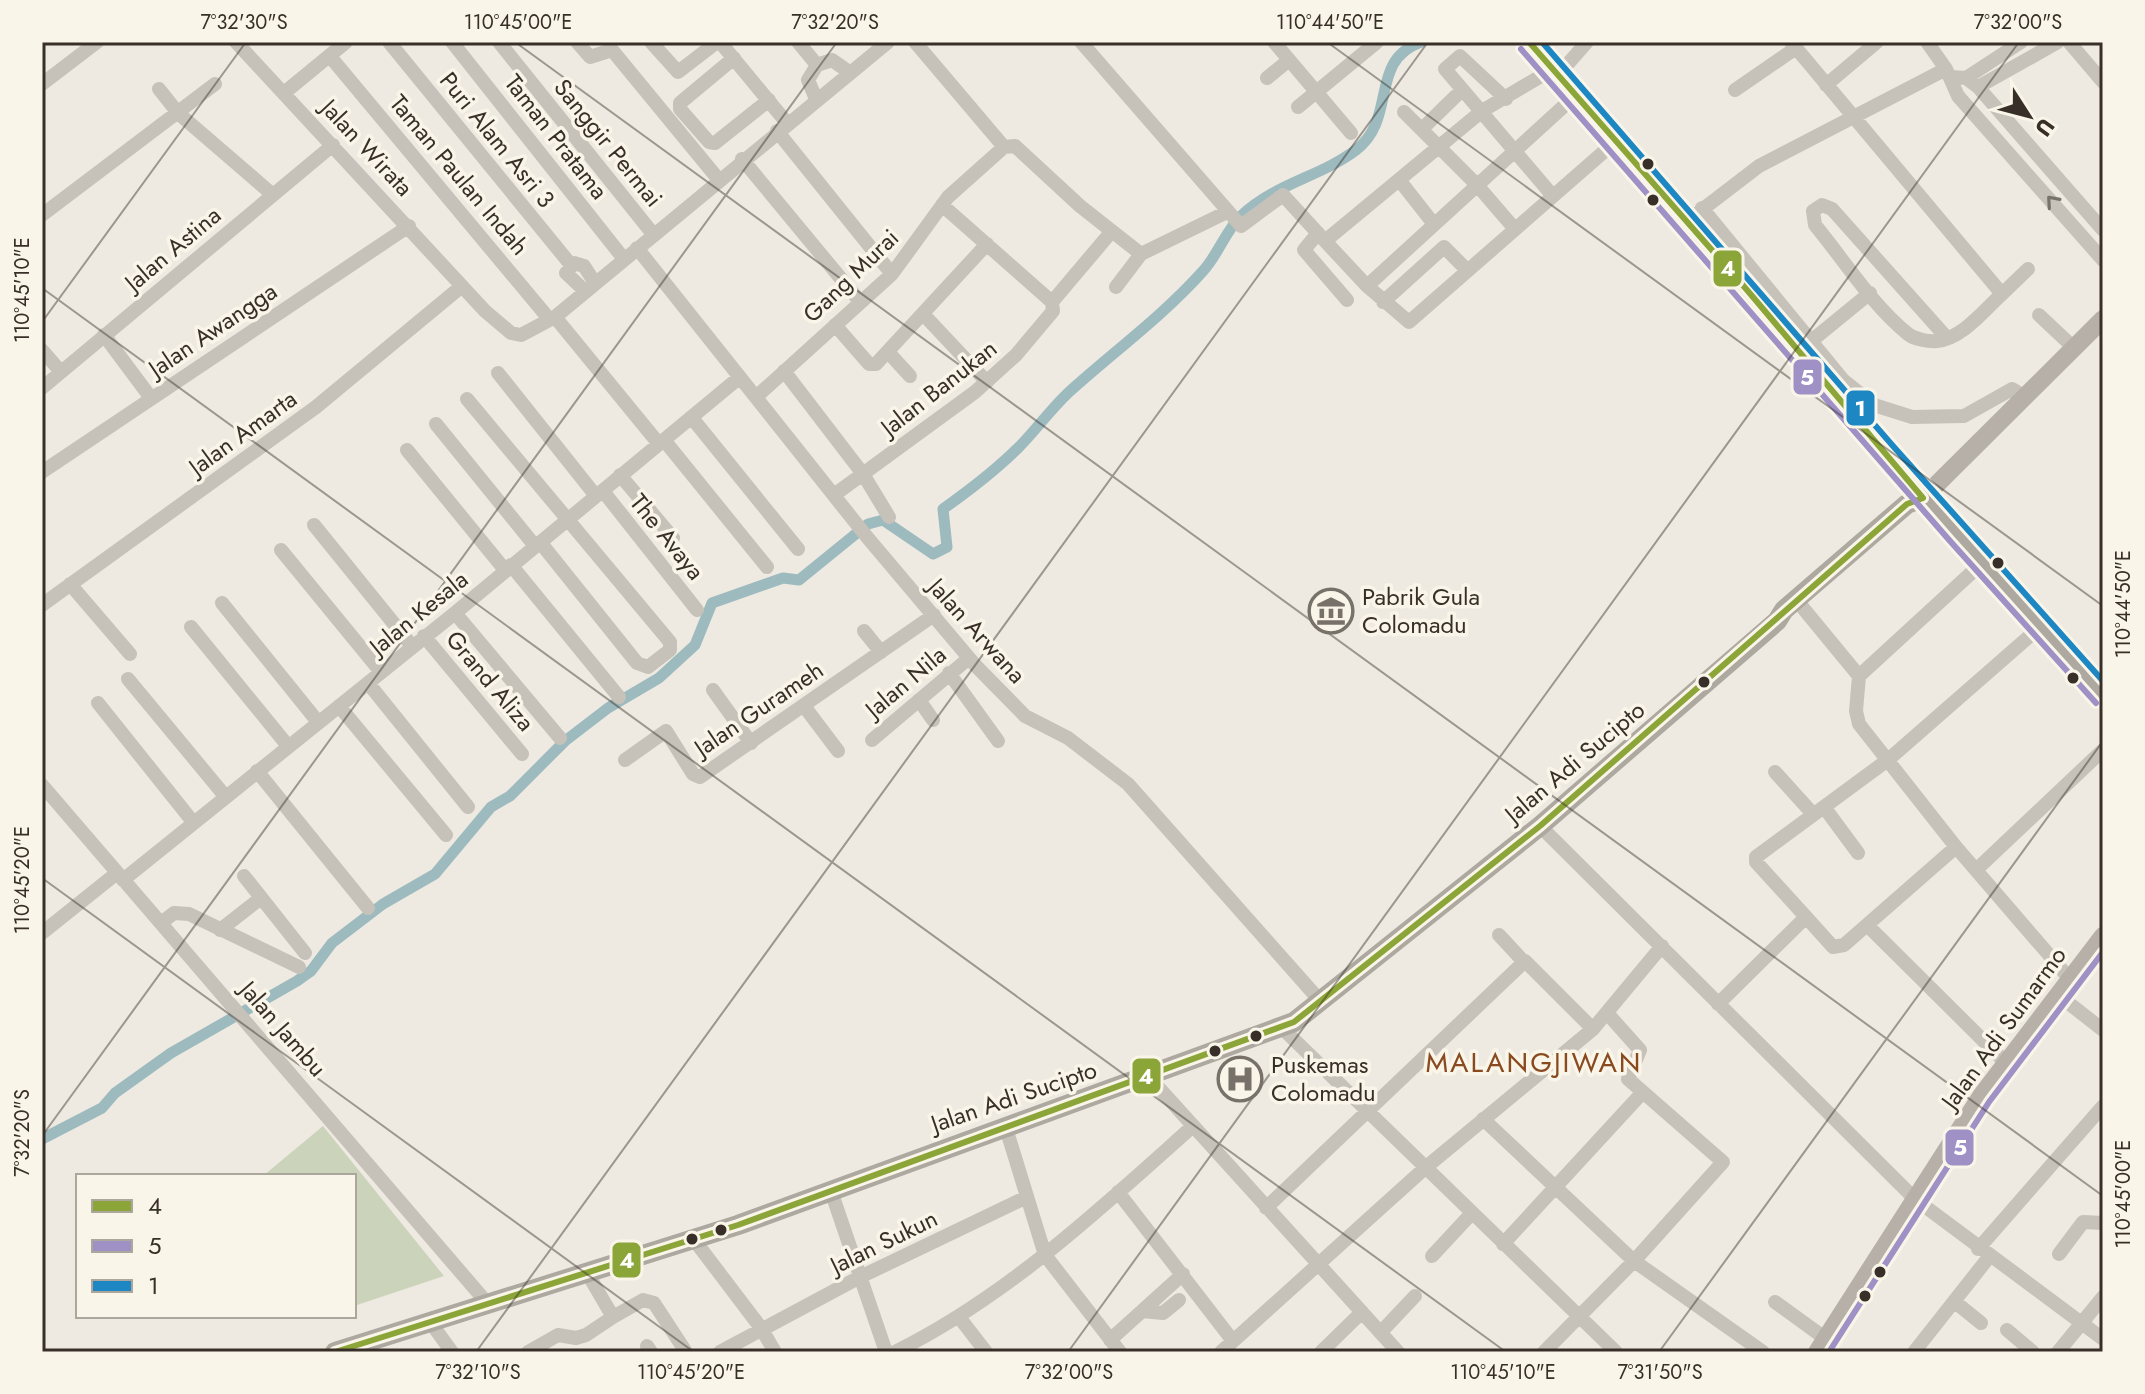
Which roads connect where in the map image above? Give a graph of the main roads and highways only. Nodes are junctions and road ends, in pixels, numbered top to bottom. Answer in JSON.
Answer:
{"nodes":[{"id":1,"x":1529,"y":42,"type":"edge"},
{"id":2,"x":2103,"y":319,"type":"edge"},
{"id":3,"x":1923,"y":498,"type":"junction"},
{"id":4,"x":1777,"y":621,"type":"junction"},
{"id":5,"x":2103,"y":696,"type":"edge"},
{"id":6,"x":2103,"y":936,"type":"edge"},
{"id":7,"x":1822,"y":1345,"type":"edge"},
{"id":8,"x":347,"y":1350,"type":"edge"}],
"edges":[{"from":1,"to":3,"type":"main road"},
{"from":2,"to":3,"type":"main road","name":"Jalan Adi Sucipto"},
{"from":3,"to":4,"type":"highway","name":"Jalan Adi Sucipto"},
{"from":3,"to":4,"type":"highway","name":"Jalan Adi Sucipto"},
{"from":3,"to":5,"type":"highway"},
{"from":4,"to":8,"type":"highway","name":"Jalan Adi Sucipto"},
{"from":6,"to":7,"type":"main road","name":"Jalan Adi Sumarmo"}]}
